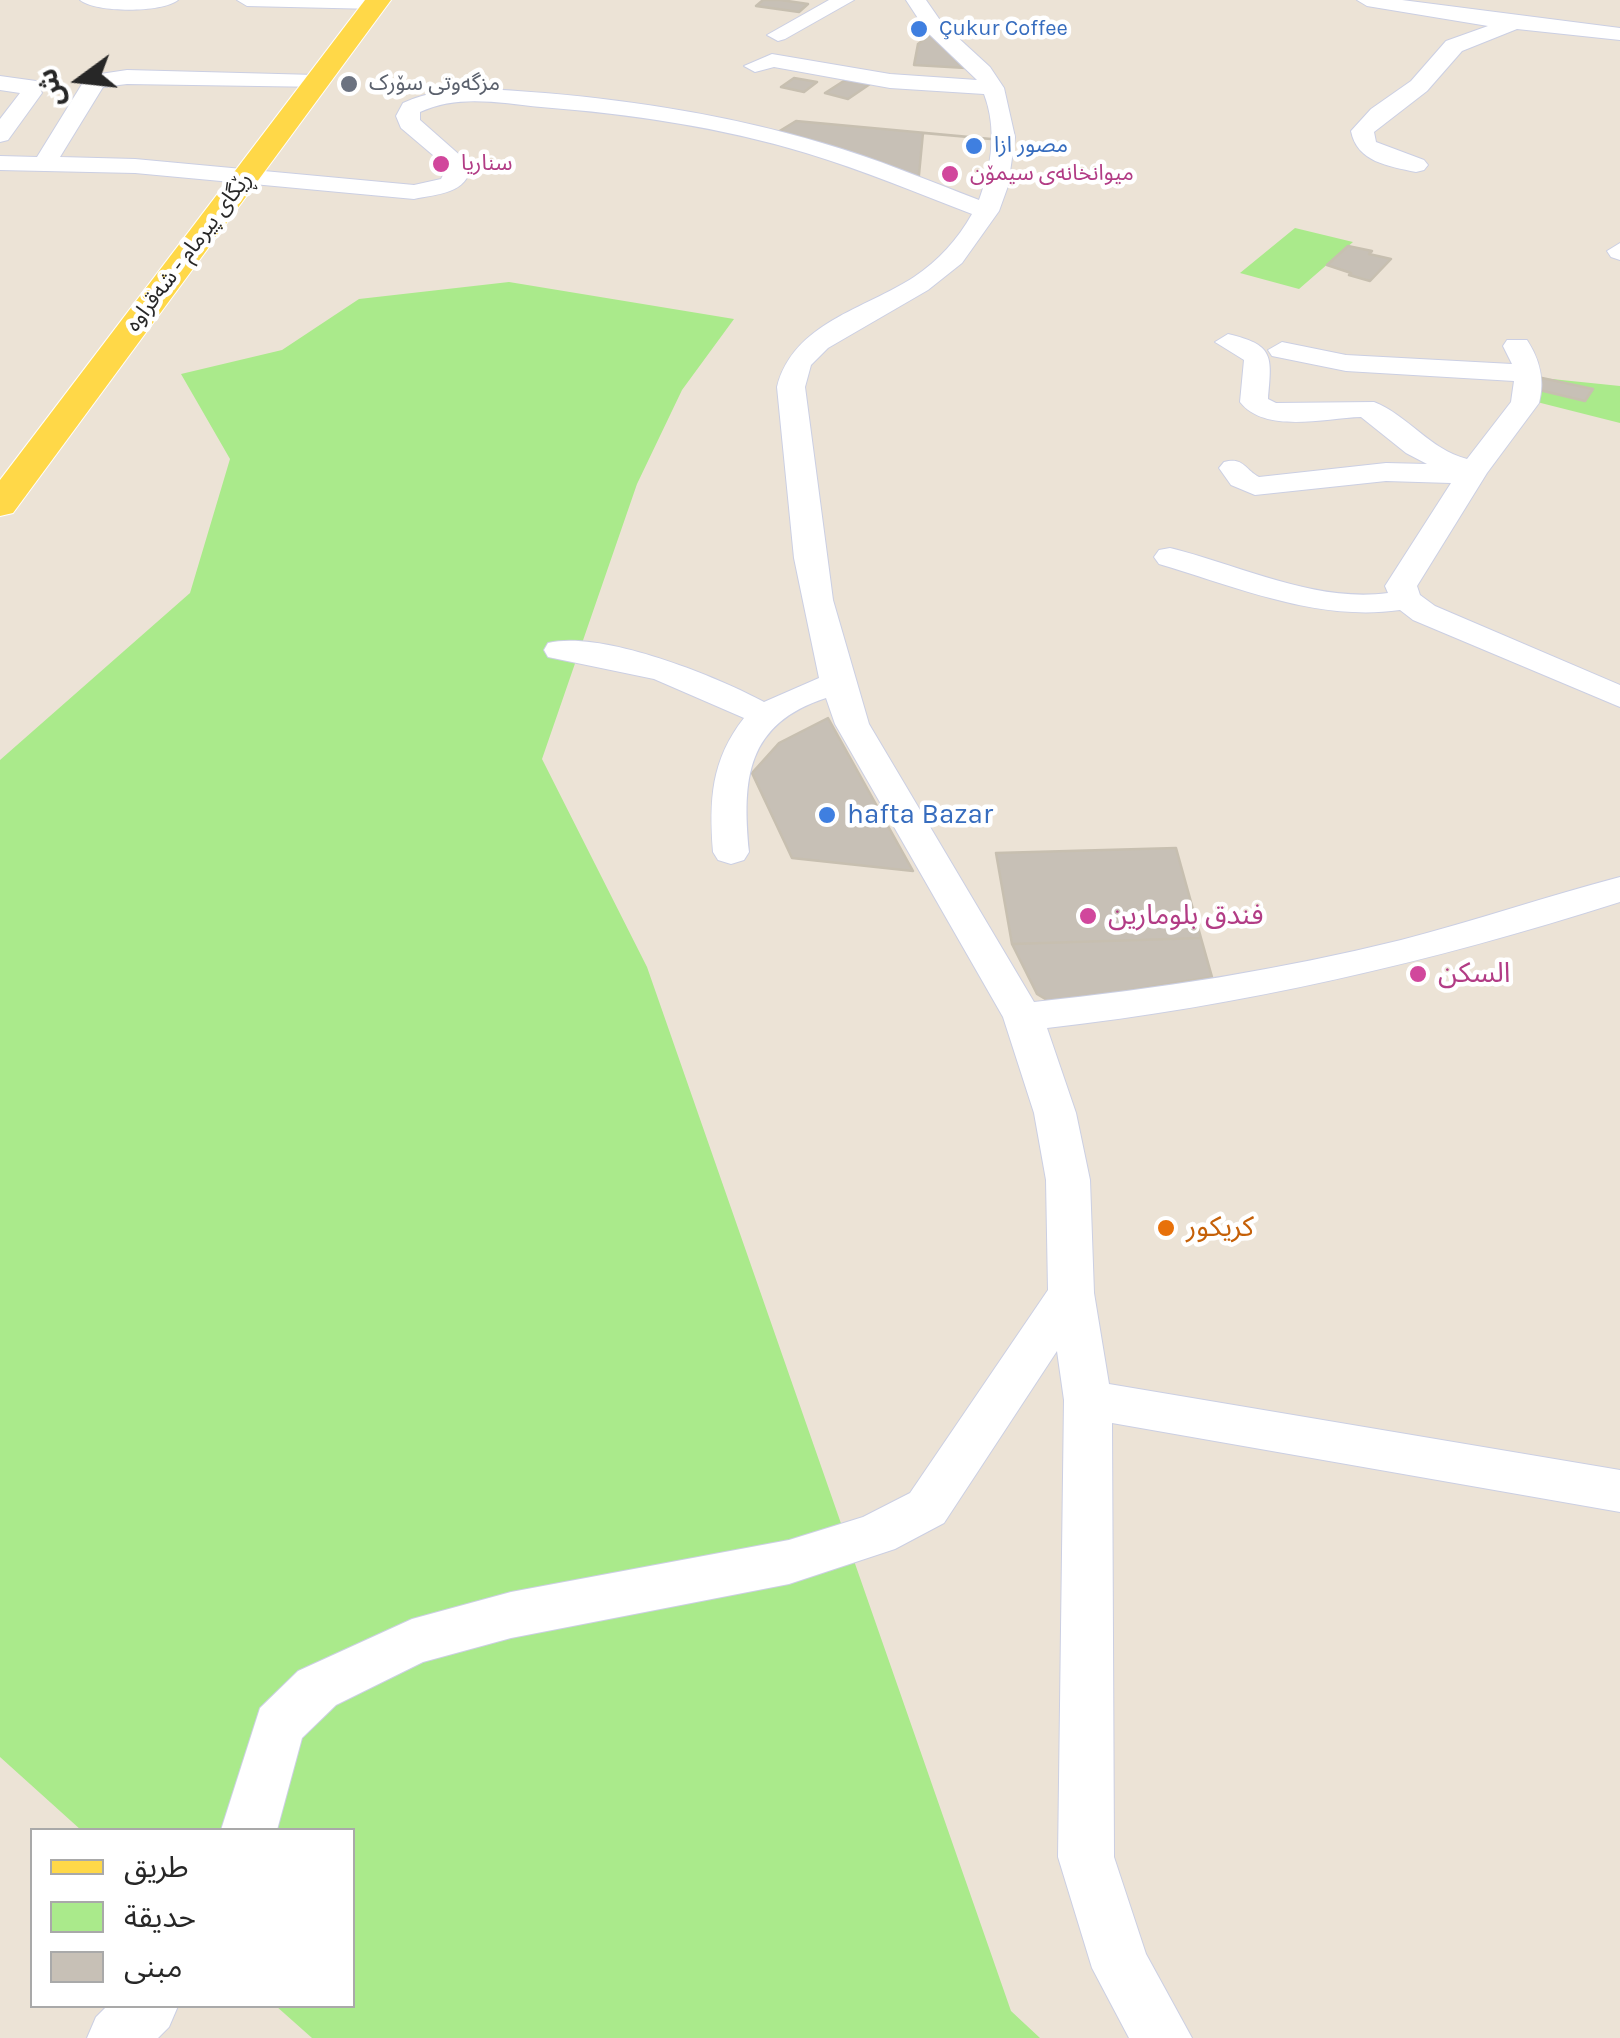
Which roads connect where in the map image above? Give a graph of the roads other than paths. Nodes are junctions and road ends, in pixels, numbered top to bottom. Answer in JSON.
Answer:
{"nodes":[{"id":1,"x":90,"y":0,"type":"edge"},
{"id":2,"x":168,"y":0,"type":"edge"},
{"id":3,"x":247,"y":0,"type":"edge"},
{"id":4,"x":844,"y":0,"type":"edge"},
{"id":5,"x":916,"y":0,"type":"edge"},
{"id":6,"x":1367,"y":0,"type":"edge"},
{"id":7,"x":1485,"y":0,"type":"edge"},
{"id":8,"x":377,"y":2,"type":"edge"},
{"id":9,"x":1506,"y":21,"type":"junction"},
{"id":10,"x":778,"y":34,"type":"dead end"},
{"id":11,"x":1620,"y":34,"type":"edge"},
{"id":12,"x":755,"y":66,"type":"dead end"},
{"id":13,"x":316,"y":82,"type":"junction"},
{"id":14,"x":0,"y":83,"type":"edge"},
{"id":15,"x":993,"y":88,"type":"junction"},
{"id":16,"x":0,"y":134,"type":"edge"},
{"id":17,"x":0,"y":163,"type":"edge"},
{"id":18,"x":44,"y":164,"type":"junction"},
{"id":19,"x":1416,"y":165,"type":"dead end"},
{"id":20,"x":244,"y":178,"type":"junction"},
{"id":21,"x":987,"y":212,"type":"junction"},
{"id":22,"x":1228,"y":342,"type":"dead end"},
{"id":23,"x":1282,"y":350,"type":"dead end"},
{"id":24,"x":1234,"y":468,"type":"dead end"},
{"id":25,"x":1473,"y":473,"type":"junction"},
{"id":26,"x":0,"y":505,"type":"edge"},
{"id":27,"x":1170,"y":558,"type":"dead end"},
{"id":28,"x":1406,"y":600,"type":"junction"},
{"id":29,"x":560,"y":650,"type":"dead end"},
{"id":30,"x":836,"y":684,"type":"junction"},
{"id":31,"x":1620,"y":698,"type":"edge"},
{"id":32,"x":765,"y":716,"type":"junction"},
{"id":33,"x":732,"y":852,"type":"dead end"},
{"id":34,"x":1620,"y":889,"type":"edge"},
{"id":35,"x":1023,"y":1017,"type":"junction"},
{"id":36,"x":1071,"y":1293,"type":"junction"},
{"id":37,"x":1088,"y":1400,"type":"junction"},
{"id":38,"x":1620,"y":1490,"type":"edge"},
{"id":39,"x":249,"y":1828,"type":"edge"},
{"id":40,"x":146,"y":2008,"type":"edge"},
{"id":41,"x":116,"y":2038,"type":"edge"},
{"id":42,"x":1162,"y":2038,"type":"edge"}],
"edges":[{"from":1,"to":2,"type":"street"},
{"from":3,"to":8,"type":"street"},
{"from":4,"to":10,"type":"street"},
{"from":5,"to":15,"type":"street"},
{"from":6,"to":9,"type":"street"},
{"from":7,"to":9,"type":"street"},
{"from":8,"to":13,"type":"main road","name":"ڕێگای پیرمام - شەقراوە"},
{"from":9,"to":11,"type":"street"},
{"from":9,"to":19,"type":"street"},
{"from":12,"to":15,"type":"street"},
{"from":13,"to":18,"type":"street"},
{"from":13,"to":20,"type":"main road","name":"ڕێگای پیرمام - شەقراوە"},
{"from":14,"to":16,"type":"street"},
{"from":15,"to":21,"type":"street"},
{"from":17,"to":18,"type":"street"},
{"from":18,"to":20,"type":"street"},
{"from":20,"to":21,"type":"street"},
{"from":20,"to":26,"type":"main road","name":"ڕێگای پیرمام - شەقراوە"},
{"from":21,"to":30,"type":"street"},
{"from":22,"to":25,"type":"street"},
{"from":23,"to":25,"type":"street"},
{"from":24,"to":25,"type":"street"},
{"from":25,"to":28,"type":"street"},
{"from":27,"to":28,"type":"street"},
{"from":28,"to":31,"type":"street"},
{"from":29,"to":32,"type":"street"},
{"from":30,"to":32,"type":"street"},
{"from":30,"to":35,"type":"street"},
{"from":32,"to":33,"type":"street"},
{"from":34,"to":35,"type":"street"},
{"from":35,"to":36,"type":"street"},
{"from":36,"to":37,"type":"street"},
{"from":36,"to":39,"type":"street"},
{"from":37,"to":38,"type":"street"},
{"from":37,"to":42,"type":"street"},
{"from":40,"to":41,"type":"street"}]}
